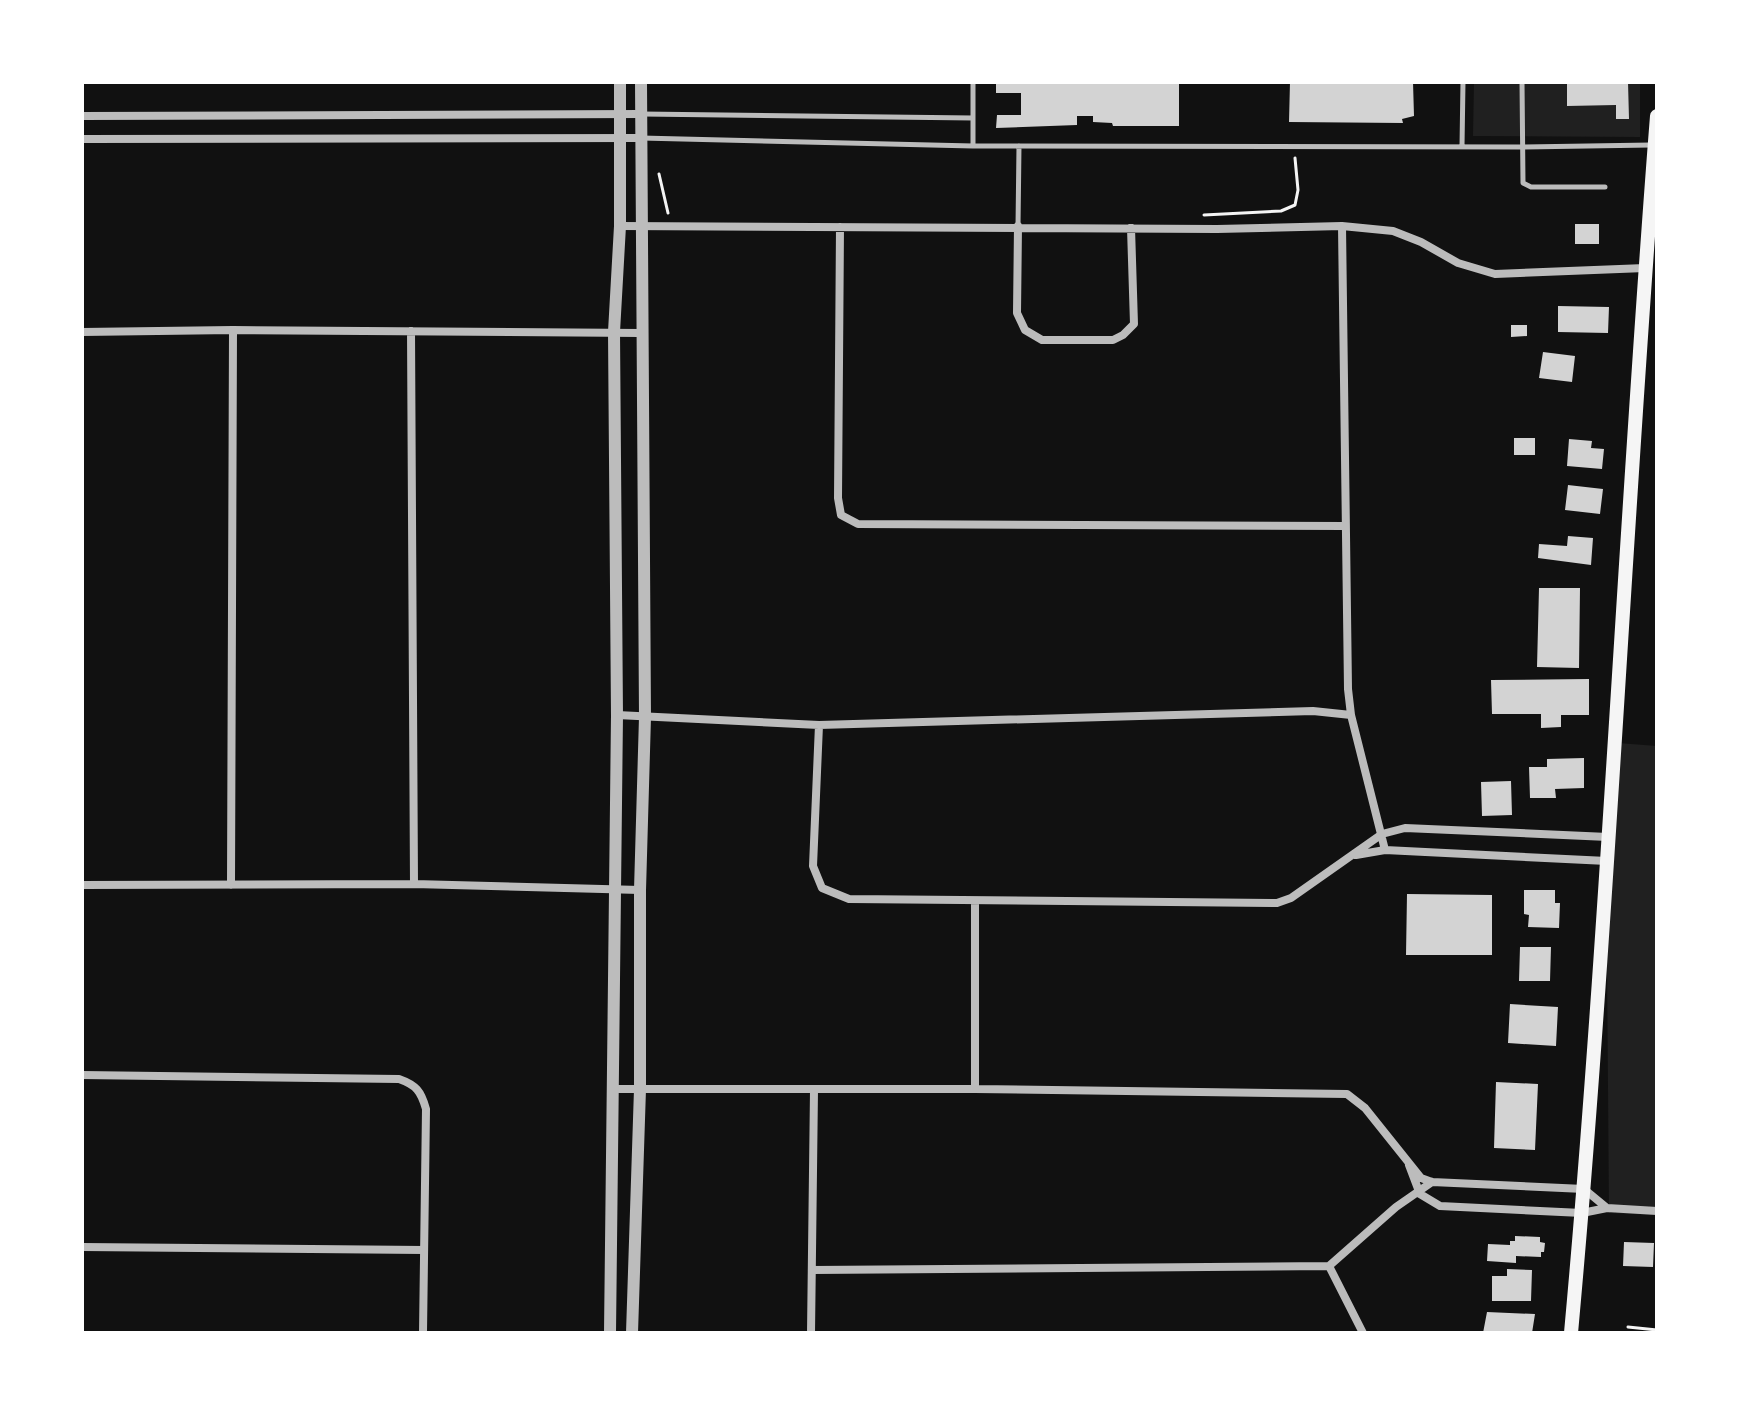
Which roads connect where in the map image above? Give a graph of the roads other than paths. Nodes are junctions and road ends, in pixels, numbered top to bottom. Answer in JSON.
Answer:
{"nodes":[{"id":1,"x":620,"y":82,"type":"edge"},
{"id":2,"x":641,"y":82,"type":"edge"},
{"id":3,"x":973,"y":82,"type":"edge"},
{"id":4,"x":1463,"y":82,"type":"edge"},
{"id":5,"x":1522,"y":82,"type":"edge"},
{"id":6,"x":620,"y":114,"type":"junction"},
{"id":7,"x":641,"y":114,"type":"junction"},
{"id":8,"x":82,"y":116,"type":"edge"},
{"id":9,"x":1657,"y":116,"type":"edge"},
{"id":10,"x":973,"y":118,"type":"junction"},
{"id":11,"x":622,"y":138,"type":"junction"},
{"id":12,"x":640,"y":138,"type":"junction"},
{"id":13,"x":82,"y":139,"type":"edge"},
{"id":14,"x":1656,"y":144,"type":"edge"},
{"id":15,"x":973,"y":146,"type":"junction"},
{"id":16,"x":1019,"y":146,"type":"junction"},
{"id":17,"x":1462,"y":146,"type":"junction"},
{"id":18,"x":1523,"y":147,"type":"junction"},
{"id":19,"x":1605,"y":187,"type":"dead end"},
{"id":20,"x":620,"y":226,"type":"junction"},
{"id":21,"x":641,"y":226,"type":"junction"},
{"id":22,"x":1018,"y":226,"type":"junction"},
{"id":23,"x":1342,"y":226,"type":"junction"},
{"id":24,"x":840,"y":227,"type":"junction"},
{"id":25,"x":1131,"y":228,"type":"junction"},
{"id":26,"x":1645,"y":268,"type":"junction"},
{"id":27,"x":233,"y":330,"type":"junction"},
{"id":28,"x":411,"y":331,"type":"junction"},
{"id":29,"x":82,"y":332,"type":"edge"},
{"id":30,"x":614,"y":332,"type":"junction"},
{"id":31,"x":640,"y":333,"type":"junction"},
{"id":32,"x":1345,"y":526,"type":"junction"},
{"id":33,"x":617,"y":715,"type":"junction"},
{"id":34,"x":1351,"y":715,"type":"junction"},
{"id":35,"x":645,"y":717,"type":"junction"},
{"id":36,"x":819,"y":725,"type":"junction"},
{"id":37,"x":1382,"y":834,"type":"junction"},
{"id":38,"x":1608,"y":837,"type":"junction"},
{"id":39,"x":1385,"y":850,"type":"junction"},
{"id":40,"x":1355,"y":855,"type":"junction"},
{"id":41,"x":1607,"y":861,"type":"junction"},
{"id":42,"x":414,"y":884,"type":"junction"},
{"id":43,"x":82,"y":885,"type":"edge"},
{"id":44,"x":231,"y":885,"type":"junction"},
{"id":45,"x":640,"y":890,"type":"junction"},
{"id":46,"x":615,"y":891,"type":"junction"},
{"id":47,"x":975,"y":902,"type":"junction"},
{"id":48,"x":82,"y":1075,"type":"edge"},
{"id":49,"x":614,"y":1089,"type":"junction"},
{"id":50,"x":640,"y":1089,"type":"junction"},
{"id":51,"x":975,"y":1089,"type":"junction"},
{"id":52,"x":814,"y":1090,"type":"junction"},
{"id":53,"x":1408,"y":1164,"type":"junction"},
{"id":54,"x":1432,"y":1182,"type":"junction"},
{"id":55,"x":1584,"y":1189,"type":"junction"},
{"id":56,"x":1419,"y":1191,"type":"junction"},
{"id":57,"x":1607,"y":1208,"type":"junction"},
{"id":58,"x":1657,"y":1211,"type":"edge"},
{"id":59,"x":1582,"y":1213,"type":"junction"},
{"id":60,"x":82,"y":1247,"type":"edge"},
{"id":61,"x":424,"y":1250,"type":"junction"},
{"id":62,"x":1329,"y":1266,"type":"junction"},
{"id":63,"x":812,"y":1270,"type":"junction"},
{"id":64,"x":423,"y":1333,"type":"edge"},
{"id":65,"x":610,"y":1333,"type":"edge"},
{"id":66,"x":632,"y":1333,"type":"edge"},
{"id":67,"x":811,"y":1333,"type":"edge"},
{"id":68,"x":1363,"y":1333,"type":"edge"},
{"id":69,"x":1571,"y":1333,"type":"edge"}],
"edges":[{"from":1,"to":6,"type":"street"},
{"from":2,"to":7,"type":"street"},
{"from":3,"to":10,"type":"lane"},
{"from":4,"to":17,"type":"lane"},
{"from":5,"to":18,"type":"lane"},
{"from":6,"to":7,"type":"street"},
{"from":6,"to":8,"type":"street"},
{"from":6,"to":11,"type":"street"},
{"from":7,"to":10,"type":"lane"},
{"from":7,"to":12,"type":"street"},
{"from":9,"to":14,"type":"main road"},
{"from":10,"to":15,"type":"lane"},
{"from":11,"to":12,"type":"street"},
{"from":11,"to":13,"type":"street"},
{"from":11,"to":20,"type":"street"},
{"from":12,"to":15,"type":"lane"},
{"from":12,"to":21,"type":"street"},
{"from":14,"to":18,"type":"lane"},
{"from":14,"to":26,"type":"main road"},
{"from":15,"to":16,"type":"lane"},
{"from":16,"to":17,"type":"lane"},
{"from":16,"to":22,"type":"lane"},
{"from":17,"to":18,"type":"lane"},
{"from":18,"to":19,"type":"lane"},
{"from":20,"to":21,"type":"street"},
{"from":20,"to":30,"type":"street"},
{"from":21,"to":24,"type":"street"},
{"from":21,"to":31,"type":"street"},
{"from":22,"to":24,"type":"street"},
{"from":22,"to":25,"type":"street"},
{"from":22,"to":25,"type":"street"},
{"from":23,"to":25,"type":"street"},
{"from":23,"to":26,"type":"street"},
{"from":23,"to":32,"type":"street"},
{"from":24,"to":32,"type":"street"},
{"from":26,"to":38,"type":"main road"},
{"from":27,"to":28,"type":"street"},
{"from":27,"to":29,"type":"street"},
{"from":27,"to":44,"type":"street"},
{"from":28,"to":30,"type":"street"},
{"from":28,"to":42,"type":"street"},
{"from":30,"to":31,"type":"street"},
{"from":30,"to":33,"type":"street"},
{"from":31,"to":35,"type":"street"},
{"from":32,"to":34,"type":"street"},
{"from":33,"to":35,"type":"street"},
{"from":33,"to":46,"type":"street"},
{"from":34,"to":36,"type":"street"},
{"from":34,"to":37,"type":"street"},
{"from":35,"to":36,"type":"street"},
{"from":35,"to":45,"type":"street"},
{"from":36,"to":47,"type":"street"},
{"from":37,"to":38,"type":"street"},
{"from":37,"to":39,"type":"street"},
{"from":37,"to":40,"type":"street"},
{"from":38,"to":41,"type":"main road"},
{"from":39,"to":40,"type":"street"},
{"from":39,"to":41,"type":"street"},
{"from":40,"to":47,"type":"street"},
{"from":41,"to":55,"type":"main road"},
{"from":42,"to":44,"type":"street"},
{"from":42,"to":46,"type":"street"},
{"from":43,"to":44,"type":"street"},
{"from":45,"to":46,"type":"street"},
{"from":45,"to":50,"type":"street"},
{"from":46,"to":49,"type":"street"},
{"from":47,"to":51,"type":"street"},
{"from":48,"to":61,"type":"street"},
{"from":49,"to":50,"type":"street"},
{"from":49,"to":65,"type":"street"},
{"from":50,"to":52,"type":"street"},
{"from":50,"to":66,"type":"street"},
{"from":51,"to":52,"type":"street"},
{"from":51,"to":53,"type":"street"},
{"from":52,"to":63,"type":"street"},
{"from":53,"to":54,"type":"street"},
{"from":53,"to":56,"type":"street"},
{"from":54,"to":55,"type":"street"},
{"from":54,"to":56,"type":"street"},
{"from":55,"to":57,"type":"street"},
{"from":55,"to":59,"type":"main road"},
{"from":56,"to":59,"type":"street"},
{"from":56,"to":62,"type":"street"},
{"from":57,"to":58,"type":"street"},
{"from":57,"to":59,"type":"street"},
{"from":59,"to":69,"type":"main road"},
{"from":60,"to":61,"type":"street"},
{"from":61,"to":64,"type":"street"},
{"from":62,"to":63,"type":"street"},
{"from":62,"to":68,"type":"street"},
{"from":63,"to":67,"type":"street"}]}
